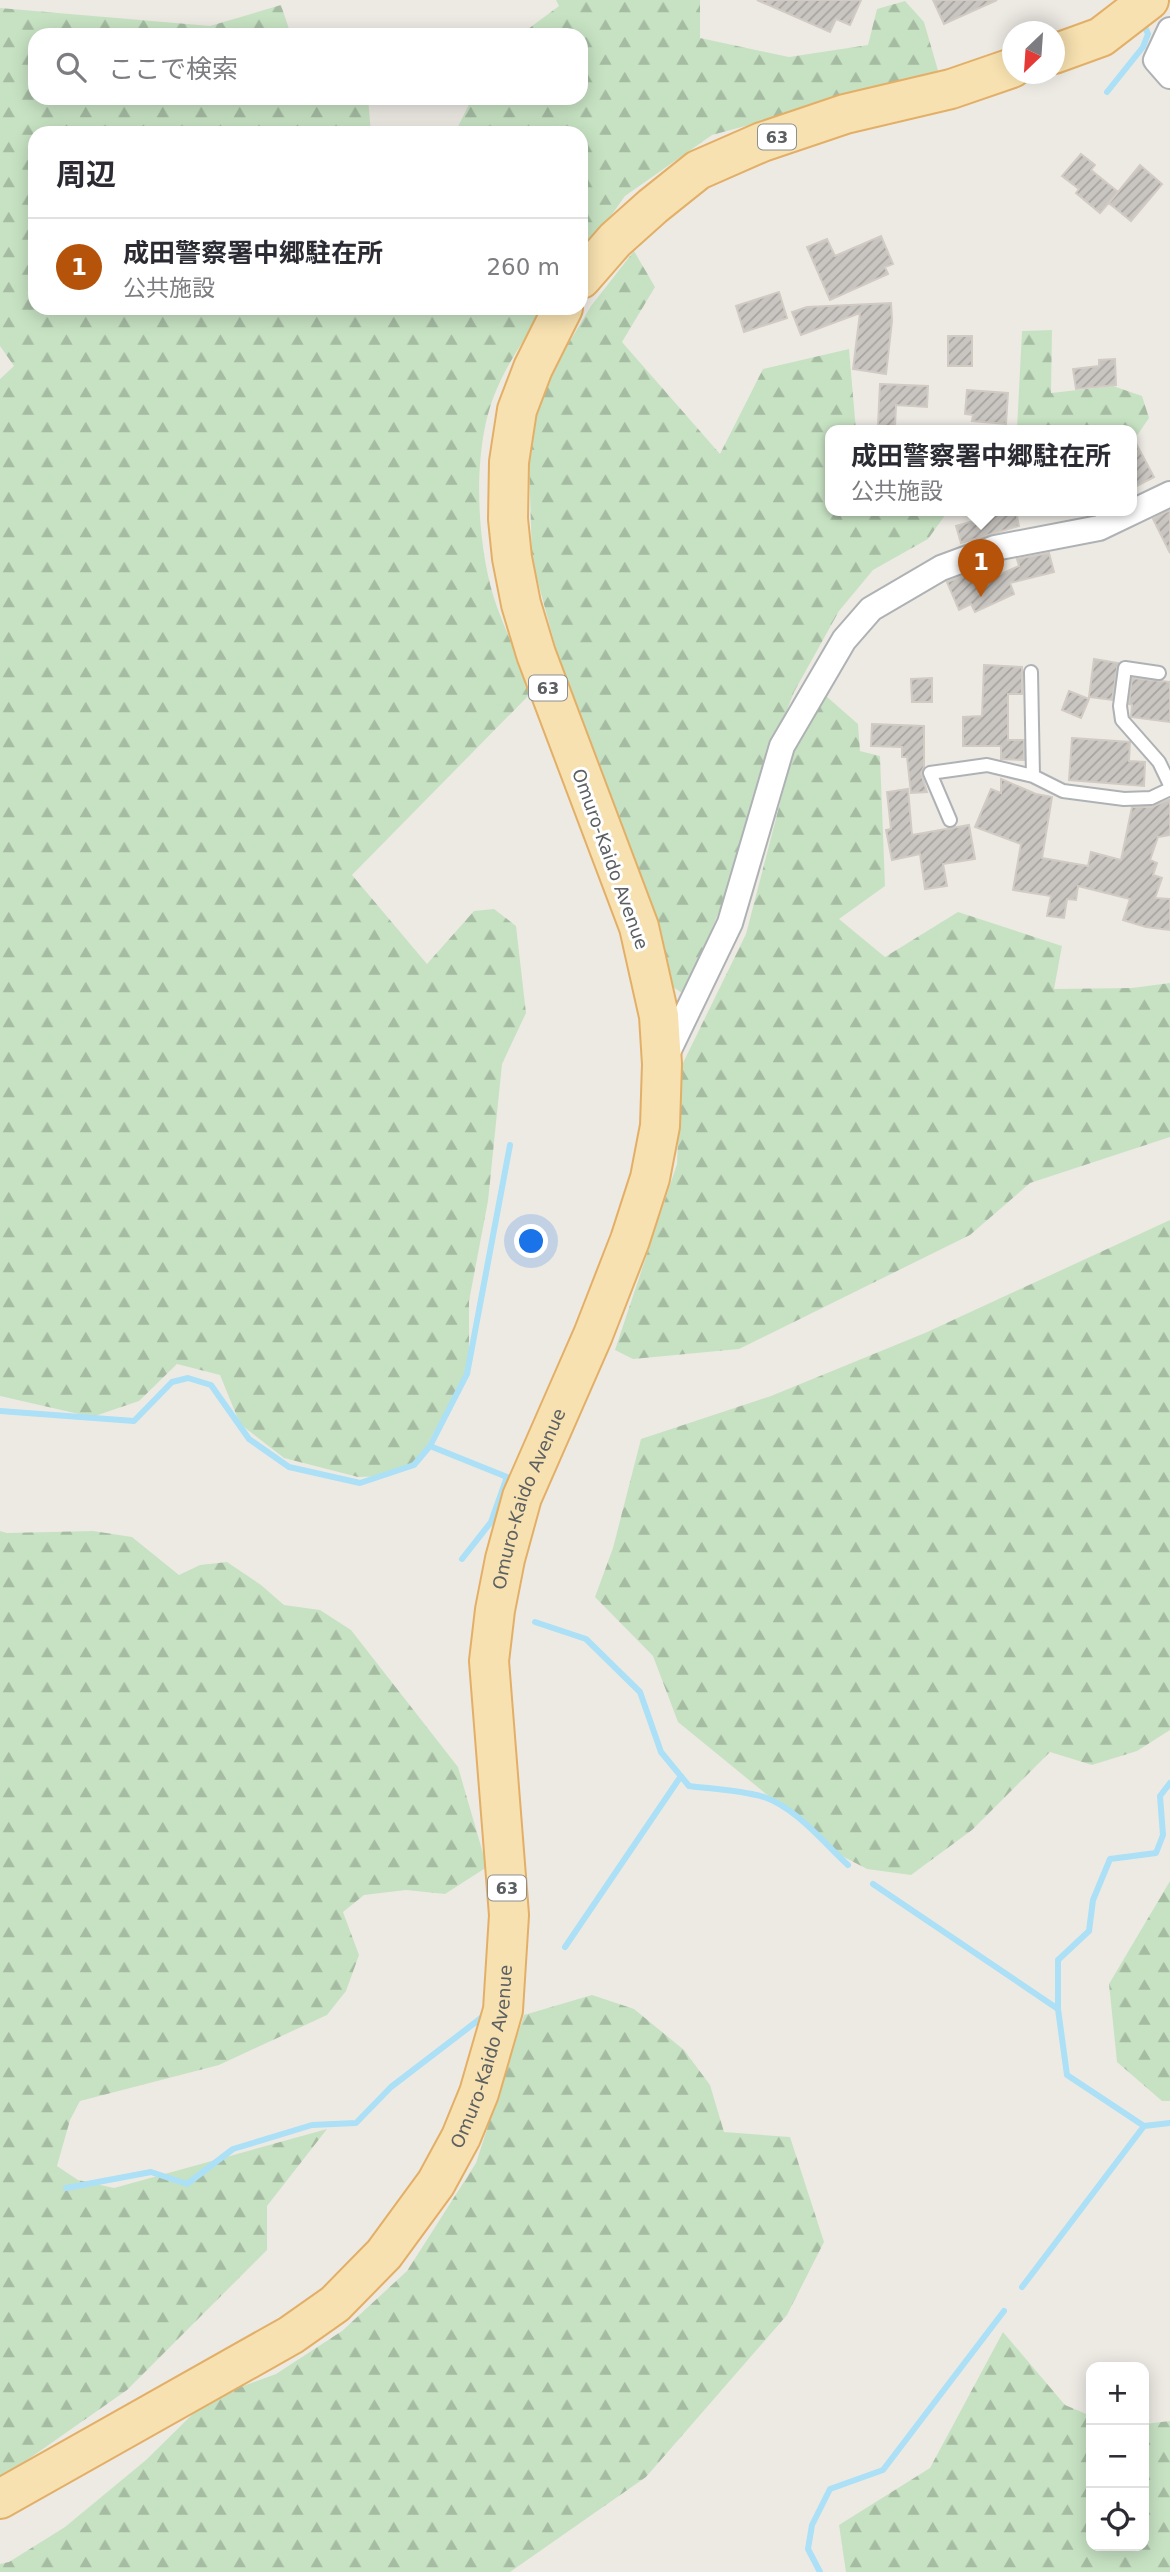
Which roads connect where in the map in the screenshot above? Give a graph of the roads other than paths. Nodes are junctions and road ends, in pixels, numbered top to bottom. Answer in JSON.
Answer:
{"nodes":[{"id":1,"x":1149,"y":0,"type":"edge"},
{"id":2,"x":1170,"y":30,"type":"edge"},
{"id":3,"x":1065,"y":50,"type":"edge"},
{"id":4,"x":1002,"y":72,"type":"edge"},
{"id":5,"x":1170,"y":76,"type":"edge"},
{"id":6,"x":588,"y":271,"type":"edge"},
{"id":7,"x":560,"y":315,"type":"edge"},
{"id":8,"x":1170,"y":494,"type":"edge"},
{"id":9,"x":1137,"y":510,"type":"edge"},
{"id":10,"x":1124,"y":516,"type":"edge"},
{"id":11,"x":1031,"y":672,"type":"dead end"},
{"id":12,"x":1159,"y":673,"type":"dead end"},
{"id":13,"x":1033,"y":776,"type":"junction"},
{"id":14,"x":1170,"y":787,"type":"edge"},
{"id":15,"x":950,"y":820,"type":"dead end"},
{"id":16,"x":662,"y":1064,"type":"junction"},
{"id":17,"x":0,"y":2499,"type":"edge"}],
"edges":[{"from":1,"to":3,"type":"main road"},
{"from":2,"to":5,"type":"street"},
{"from":4,"to":6,"type":"main road","number":"63"},
{"from":7,"to":16,"type":"main road","name":"Omuro-Kaido Avenue","number":"63"},
{"from":8,"to":9,"type":"street"},
{"from":10,"to":16,"type":"street"},
{"from":11,"to":13,"type":"lane"},
{"from":12,"to":14,"type":"lane"},
{"from":13,"to":14,"type":"lane"},
{"from":13,"to":15,"type":"lane"},
{"from":16,"to":17,"type":"main road","name":"Omuro-Kaido Avenue","number":"63"}]}
